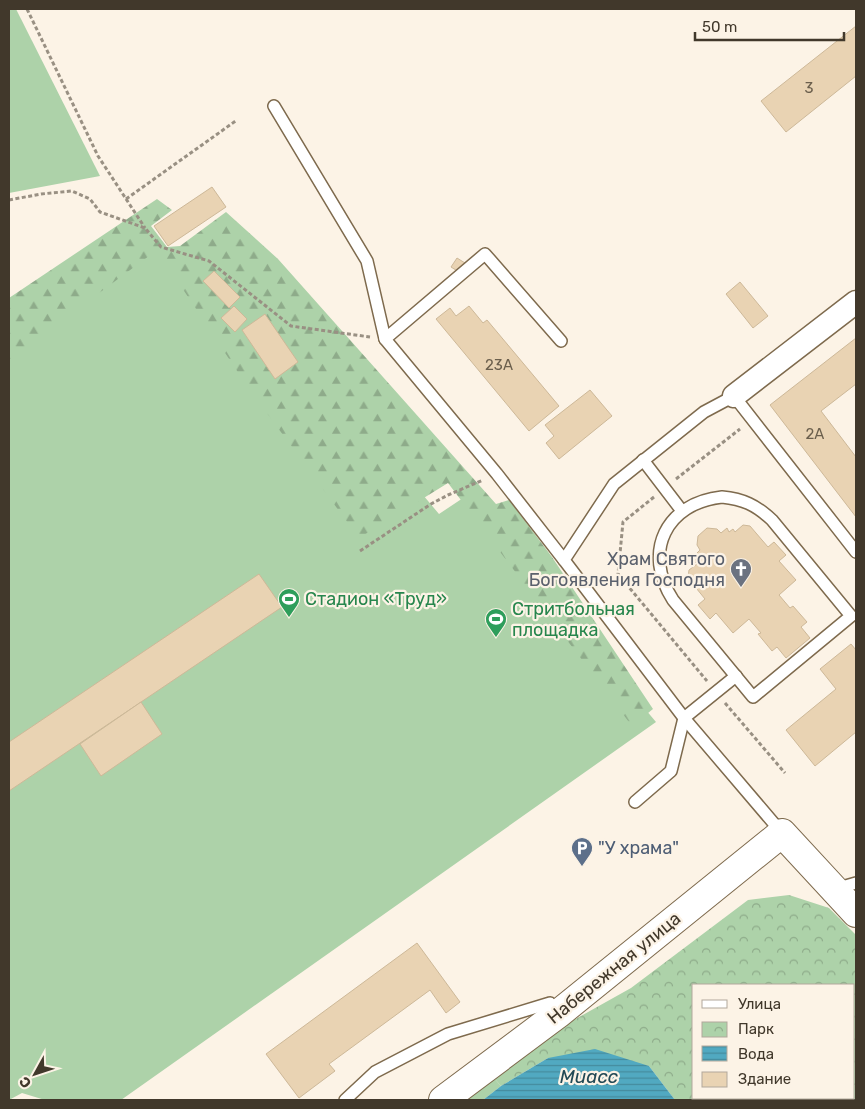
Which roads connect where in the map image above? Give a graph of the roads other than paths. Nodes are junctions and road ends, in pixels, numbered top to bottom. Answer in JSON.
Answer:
{"nodes":[{"id":1,"x":274,"y":106,"type":"dead end"},
{"id":2,"x":856,"y":302,"type":"edge"},
{"id":3,"x":385,"y":339,"type":"junction"},
{"id":4,"x":561,"y":341,"type":"dead end"},
{"id":5,"x":734,"y":396,"type":"junction"},
{"id":6,"x":643,"y":460,"type":"junction"},
{"id":7,"x":682,"y":511,"type":"junction"},
{"id":8,"x":856,"y":552,"type":"edge"},
{"id":9,"x":564,"y":560,"type":"junction"},
{"id":10,"x":736,"y":676,"type":"junction"},
{"id":11,"x":684,"y":718,"type":"junction"},
{"id":12,"x":635,"y":802,"type":"dead end"},
{"id":13,"x":782,"y":833,"type":"junction"},
{"id":14,"x":845,"y":886,"type":"edge"},
{"id":15,"x":856,"y":913,"type":"edge"},
{"id":16,"x":558,"y":1014,"type":"junction"},
{"id":17,"x":345,"y":1100,"type":"edge"},
{"id":18,"x":443,"y":1100,"type":"edge"}],
"edges":[{"from":1,"to":3,"type":"lane"},
{"from":2,"to":5,"type":"street"},
{"from":3,"to":4,"type":"lane"},
{"from":3,"to":9,"type":"lane"},
{"from":5,"to":6,"type":"lane"},
{"from":5,"to":8,"type":"lane"},
{"from":6,"to":7,"type":"lane"},
{"from":6,"to":9,"type":"lane"},
{"from":7,"to":10,"type":"lane"},
{"from":7,"to":10,"type":"lane"},
{"from":9,"to":11,"type":"lane"},
{"from":10,"to":11,"type":"lane"},
{"from":11,"to":12,"type":"lane"},
{"from":11,"to":13,"type":"lane"},
{"from":13,"to":14,"type":"street"},
{"from":13,"to":16,"type":"street","name":"Набережная улица"},
{"from":14,"to":15,"type":"street"},
{"from":16,"to":17,"type":"lane"},
{"from":16,"to":18,"type":"street","name":"Набережная улица"}]}
